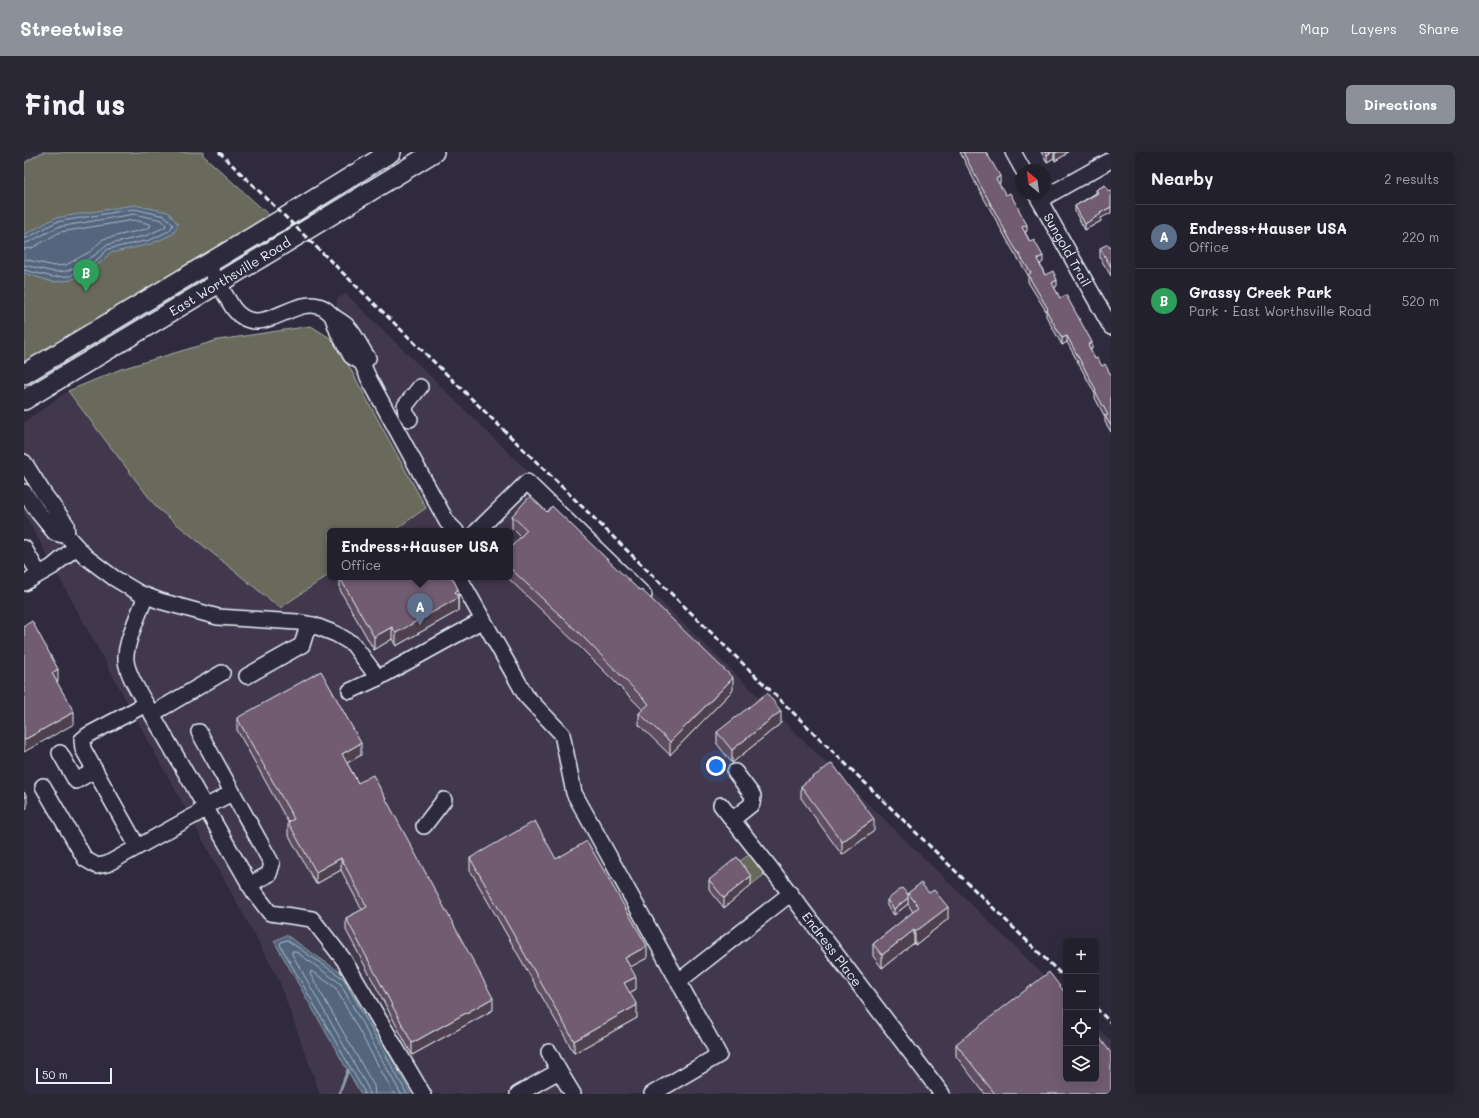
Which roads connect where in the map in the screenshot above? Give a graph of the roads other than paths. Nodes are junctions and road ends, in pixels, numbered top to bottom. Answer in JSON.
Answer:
{"nodes":[{"id":1,"x":391,"y":152,"type":"edge"},
{"id":2,"x":434,"y":152,"type":"edge"},
{"id":3,"x":1013,"y":152,"type":"edge"},
{"id":4,"x":1111,"y":160,"type":"edge"},
{"id":5,"x":1020,"y":164,"type":"edge"},
{"id":6,"x":1051,"y":190,"type":"edge"},
{"id":7,"x":1040,"y":200,"type":"edge"},
{"id":8,"x":207,"y":264,"type":"junction"},
{"id":9,"x":218,"y":283,"type":"junction"},
{"id":10,"x":1110,"y":322,"type":"edge"},
{"id":11,"x":24,"y":374,"type":"edge"},
{"id":12,"x":420,"y":387,"type":"dead end"},
{"id":13,"x":24,"y":400,"type":"edge"},
{"id":14,"x":410,"y":418,"type":"dead end"},
{"id":15,"x":24,"y":462,"type":"edge"},
{"id":16,"x":24,"y":492,"type":"edge"},
{"id":17,"x":453,"y":528,"type":"edge"},
{"id":18,"x":481,"y":528,"type":"edge"},
{"id":19,"x":71,"y":542,"type":"junction"},
{"id":20,"x":24,"y":548,"type":"edge"},
{"id":21,"x":39,"y":574,"type":"junction"},
{"id":22,"x":460,"y":580,"type":"edge"},
{"id":23,"x":24,"y":583,"type":"edge"},
{"id":24,"x":644,"y":595,"type":"edge"},
{"id":25,"x":146,"y":596,"type":"junction"},
{"id":26,"x":483,"y":620,"type":"junction"},
{"id":27,"x":313,"y":625,"type":"junction"},
{"id":28,"x":222,"y":673,"type":"dead end"},
{"id":29,"x":247,"y":676,"type":"dead end"},
{"id":30,"x":378,"y":678,"type":"junction"},
{"id":31,"x":350,"y":691,"type":"dead end"},
{"id":32,"x":149,"y":709,"type":"junction"},
{"id":33,"x":199,"y":732,"type":"dead end"},
{"id":34,"x":60,"y":753,"type":"dead end"},
{"id":35,"x":95,"y":770,"type":"junction"},
{"id":36,"x":735,"y":772,"type":"dead end"},
{"id":37,"x":43,"y":786,"type":"dead end"},
{"id":38,"x":232,"y":793,"type":"junction"},
{"id":39,"x":444,"y":800,"type":"dead end"},
{"id":40,"x":721,"y":805,"type":"dead end"},
{"id":41,"x":205,"y":807,"type":"junction"},
{"id":42,"x":732,"y":820,"type":"junction"},
{"id":43,"x":424,"y":826,"type":"dead end"},
{"id":44,"x":137,"y":846,"type":"junction"},
{"id":45,"x":249,"y":885,"type":"junction"},
{"id":46,"x":790,"y":894,"type":"junction"},
{"id":47,"x":678,"y":981,"type":"junction"},
{"id":48,"x":549,"y":1052,"type":"dead end"},
{"id":49,"x":559,"y":1071,"type":"junction"},
{"id":50,"x":423,"y":1094,"type":"edge"},
{"id":51,"x":518,"y":1094,"type":"edge"},
{"id":52,"x":573,"y":1094,"type":"edge"},
{"id":53,"x":652,"y":1094,"type":"edge"},
{"id":54,"x":942,"y":1094,"type":"edge"}],
"edges":[{"from":1,"to":8,"type":"main road","name":"East Worthsville Road"},
{"from":2,"to":9,"type":"main road","name":"East Worthsville Road"},
{"from":3,"to":5,"type":"street"},
{"from":4,"to":6,"type":"street"},
{"from":7,"to":10,"type":"street","name":"Sungold Trail"},
{"from":8,"to":9,"type":"street"},
{"from":8,"to":11,"type":"main road","name":"East Worthsville Road"},
{"from":9,"to":13,"type":"main road","name":"East Worthsville Road"},
{"from":9,"to":17,"type":"street"},
{"from":12,"to":14,"type":"street"},
{"from":15,"to":19,"type":"street"},
{"from":16,"to":19,"type":"street"},
{"from":18,"to":24,"type":"street"},
{"from":19,"to":21,"type":"street"},
{"from":19,"to":25,"type":"street"},
{"from":20,"to":21,"type":"street"},
{"from":21,"to":23,"type":"street"},
{"from":22,"to":26,"type":"street"},
{"from":25,"to":27,"type":"street"},
{"from":25,"to":32,"type":"street"},
{"from":26,"to":30,"type":"street"},
{"from":26,"to":47,"type":"street"},
{"from":27,"to":29,"type":"street"},
{"from":27,"to":30,"type":"street"},
{"from":28,"to":32,"type":"street"},
{"from":30,"to":31,"type":"street"},
{"from":32,"to":35,"type":"street"},
{"from":32,"to":41,"type":"street"},
{"from":33,"to":38,"type":"street"},
{"from":34,"to":35,"type":"street"},
{"from":35,"to":44,"type":"street"},
{"from":36,"to":42,"type":"street"},
{"from":37,"to":44,"type":"street"},
{"from":38,"to":41,"type":"street"},
{"from":38,"to":45,"type":"street"},
{"from":39,"to":43,"type":"street"},
{"from":40,"to":42,"type":"street","name":"Endress Place"},
{"from":41,"to":44,"type":"street"},
{"from":41,"to":45,"type":"street"},
{"from":42,"to":46,"type":"street","name":"Endress Place"},
{"from":45,"to":50,"type":"street"},
{"from":46,"to":47,"type":"street"},
{"from":46,"to":54,"type":"street","name":"Endress Place"},
{"from":47,"to":53,"type":"street"},
{"from":48,"to":49,"type":"street"},
{"from":49,"to":51,"type":"street"},
{"from":49,"to":52,"type":"street"}]}
